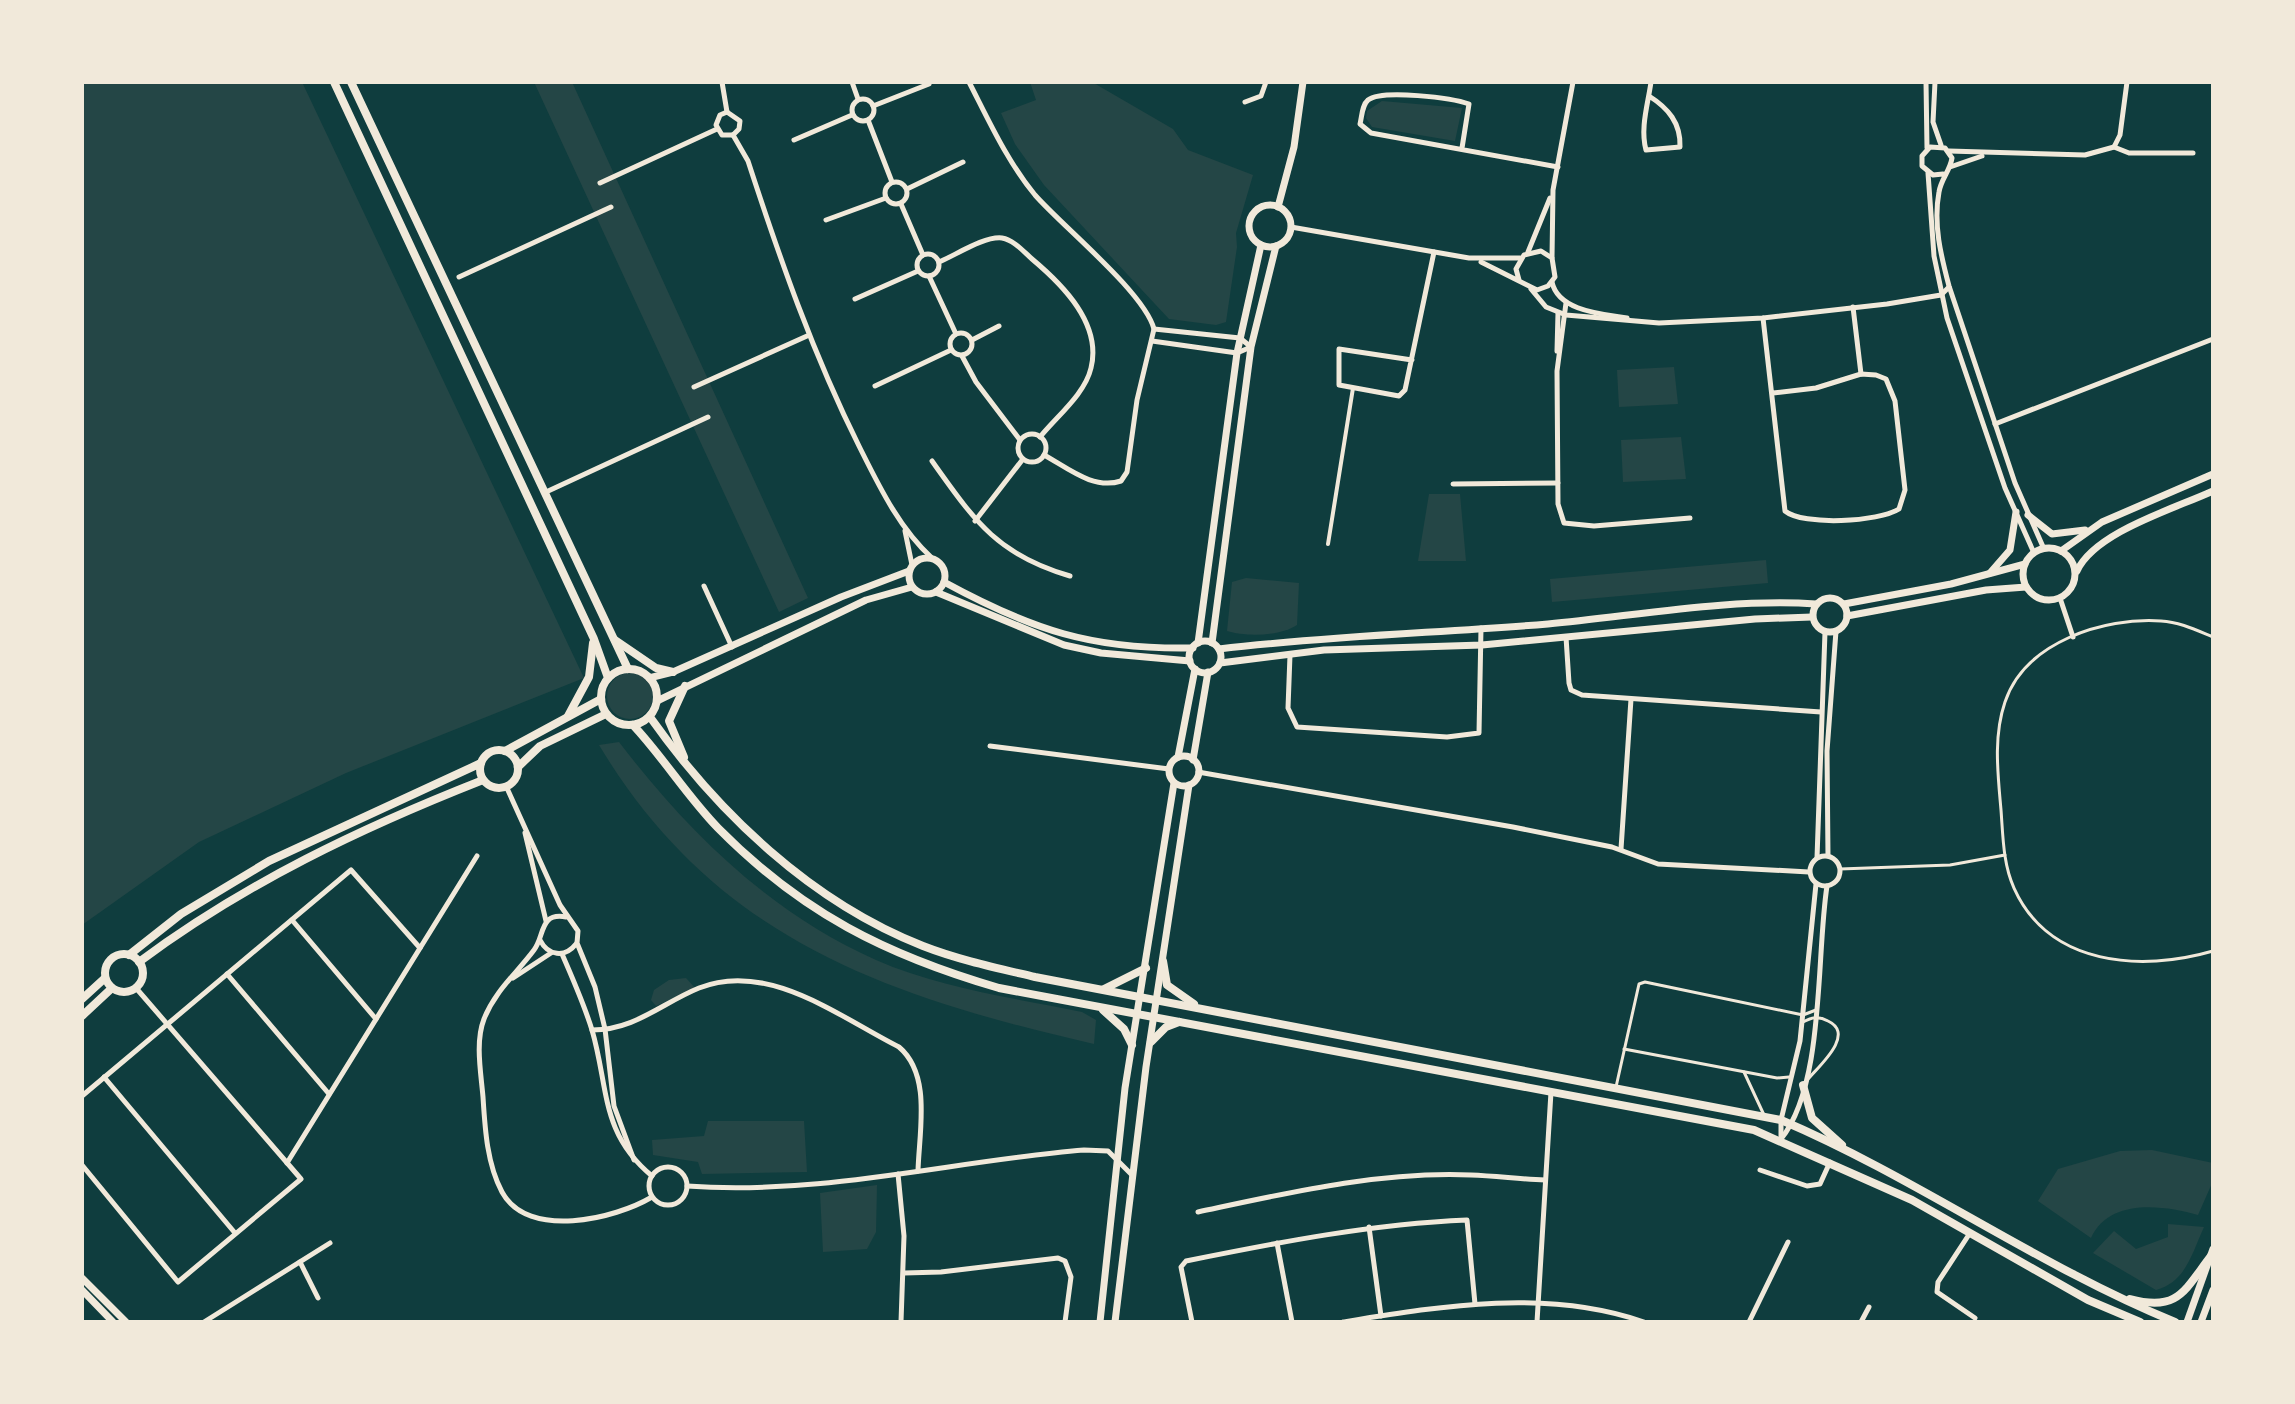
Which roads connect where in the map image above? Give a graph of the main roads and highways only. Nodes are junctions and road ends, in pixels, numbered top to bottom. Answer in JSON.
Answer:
{"nodes":[{"id":1,"x":334,"y":82,"type":"edge"},
{"id":2,"x":351,"y":82,"type":"edge"},
{"id":3,"x":594,"y":639,"type":"junction"},
{"id":4,"x":614,"y":639,"type":"junction"},
{"id":5,"x":628,"y":669,"type":"junction"},
{"id":6,"x":673,"y":672,"type":"road end"},
{"id":7,"x":608,"y":678,"type":"junction"},
{"id":8,"x":685,"y":686,"type":"road end"},
{"id":9,"x":601,"y":699,"type":"junction"},
{"id":10,"x":606,"y":714,"type":"junction"},
{"id":11,"x":650,"y":717,"type":"junction"},
{"id":12,"x":565,"y":719,"type":"junction"},
{"id":13,"x":633,"y":725,"type":"junction"},
{"id":14,"x":505,"y":751,"type":"junction"},
{"id":15,"x":481,"y":763,"type":"junction"},
{"id":16,"x":688,"y":765,"type":"junction"},
{"id":17,"x":518,"y":767,"type":"junction"},
{"id":18,"x":483,"y":780,"type":"junction"},
{"id":19,"x":129,"y":955,"type":"junction"},
{"id":20,"x":1163,"y":961,"type":"road end"},
{"id":21,"x":139,"y":962,"type":"junction"},
{"id":22,"x":1146,"y":968,"type":"road end"},
{"id":23,"x":105,"y":978,"type":"junction"},
{"id":24,"x":112,"y":988,"type":"junction"},
{"id":25,"x":1104,"y":989,"type":"junction"},
{"id":26,"x":82,"y":999,"type":"edge"},
{"id":27,"x":1099,"y":1007,"type":"junction"},
{"id":28,"x":1202,"y":1008,"type":"junction"},
{"id":29,"x":82,"y":1016,"type":"edge"},
{"id":30,"x":1180,"y":1022,"type":"junction"},
{"id":31,"x":1151,"y":1042,"type":"road end"},
{"id":32,"x":1132,"y":1045,"type":"road end"},
{"id":33,"x":1803,"y":1085,"type":"road end"},
{"id":34,"x":1855,"y":1156,"type":"junction"},
{"id":35,"x":2212,"y":1253,"type":"edge"},
{"id":36,"x":2108,"y":1293,"type":"junction"},
{"id":37,"x":2137,"y":1321,"type":"edge"},
{"id":38,"x":2175,"y":1322,"type":"edge"}],
"edges":[{"from":1,"to":3,"type":"main road"},
{"from":2,"to":4,"type":"main road"},
{"from":3,"to":7,"type":"main road"},
{"from":3,"to":12,"type":"main road"},
{"from":4,"to":5,"type":"main road"},
{"from":4,"to":6,"type":"main road"},
{"from":5,"to":7,"type":"main road"},
{"from":5,"to":11,"type":"main road"},
{"from":7,"to":9,"type":"main road"},
{"from":8,"to":16,"type":"main road"},
{"from":9,"to":10,"type":"main road"},
{"from":9,"to":12,"type":"main road"},
{"from":10,"to":13,"type":"main road"},
{"from":10,"to":17,"type":"main road"},
{"from":11,"to":13,"type":"main road"},
{"from":11,"to":16,"type":"main road"},
{"from":12,"to":14,"type":"main road"},
{"from":13,"to":27,"type":"main road"},
{"from":14,"to":15,"type":"main road"},
{"from":14,"to":17,"type":"main road"},
{"from":15,"to":18,"type":"main road"},
{"from":15,"to":19,"type":"main road"},
{"from":16,"to":25,"type":"main road"},
{"from":17,"to":18,"type":"main road"},
{"from":18,"to":21,"type":"main road"},
{"from":19,"to":21,"type":"main road"},
{"from":19,"to":23,"type":"main road"},
{"from":20,"to":28,"type":"main road"},
{"from":21,"to":24,"type":"main road"},
{"from":22,"to":25,"type":"main road"},
{"from":23,"to":24,"type":"main road"},
{"from":23,"to":26,"type":"main road"},
{"from":24,"to":29,"type":"main road"},
{"from":25,"to":28,"type":"main road"},
{"from":27,"to":30,"type":"main road"},
{"from":27,"to":32,"type":"main road"},
{"from":28,"to":34,"type":"main road"},
{"from":30,"to":31,"type":"main road"},
{"from":30,"to":37,"type":"main road"},
{"from":33,"to":34,"type":"main road"},
{"from":34,"to":36,"type":"main road"},
{"from":35,"to":36,"type":"main road"},
{"from":36,"to":38,"type":"main road"}]}
